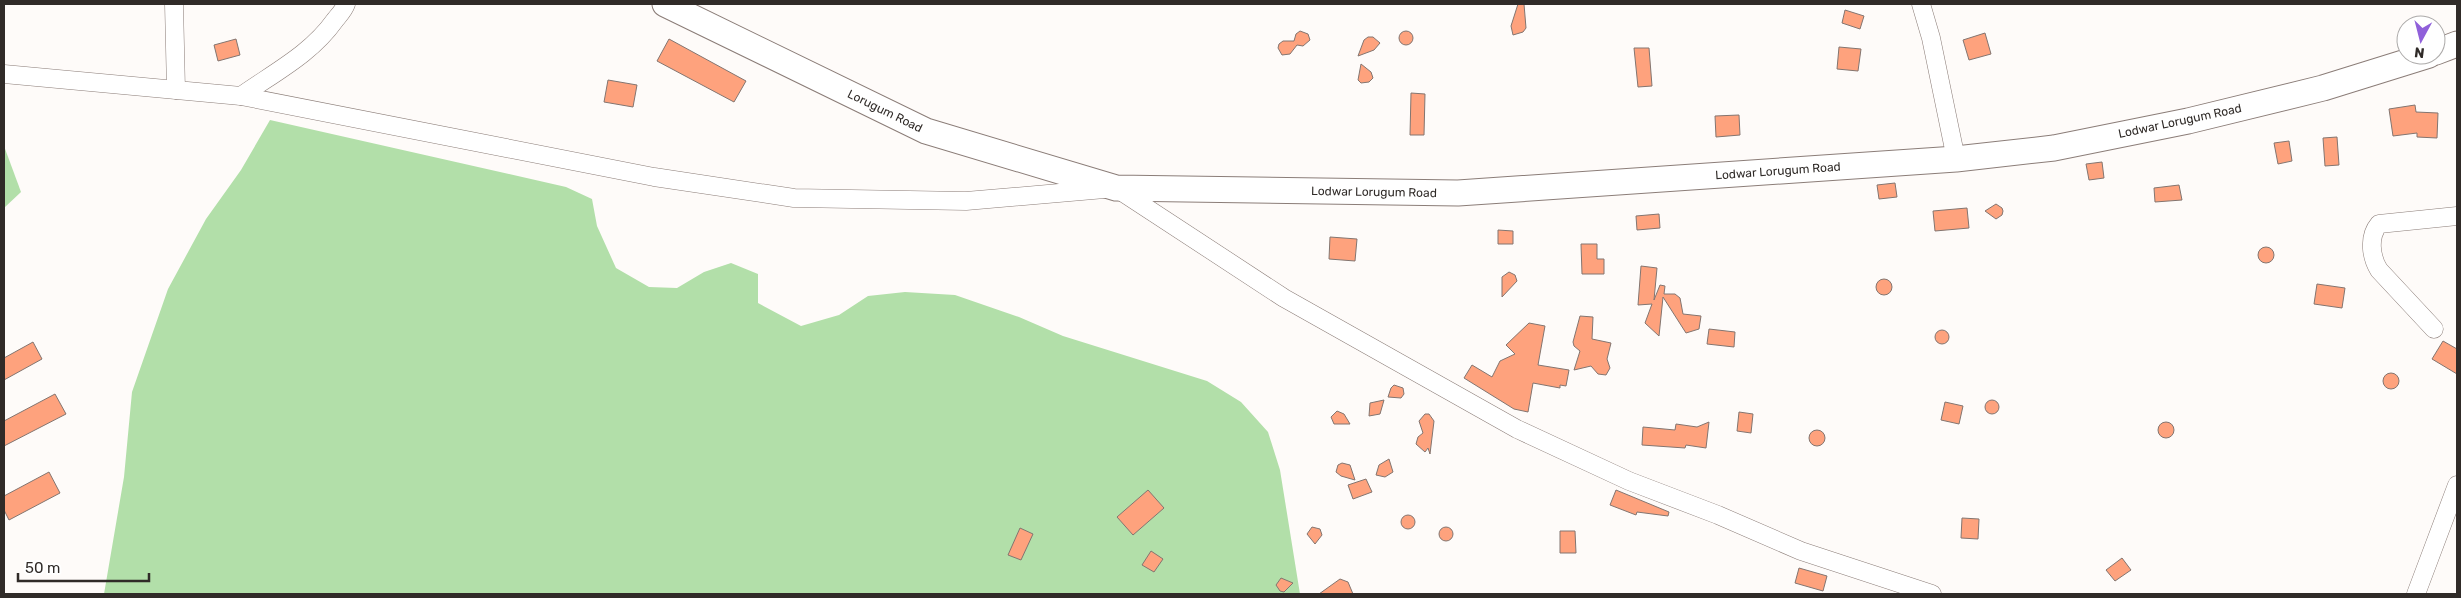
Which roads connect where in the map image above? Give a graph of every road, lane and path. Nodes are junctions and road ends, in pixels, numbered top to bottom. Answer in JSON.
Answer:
{"nodes":[{"id":1,"x":174,"y":4,"type":"edge"},
{"id":2,"x":346,"y":4,"type":"edge"},
{"id":3,"x":665,"y":4,"type":"edge"},
{"id":4,"x":1921,"y":4,"type":"edge"},
{"id":5,"x":2397,"y":65,"type":"edge"},
{"id":6,"x":4,"y":74,"type":"edge"},
{"id":7,"x":176,"y":90,"type":"junction"},
{"id":8,"x":241,"y":96,"type":"junction"},
{"id":9,"x":1956,"y":159,"type":"junction"},
{"id":10,"x":1116,"y":188,"type":"junction"},
{"id":11,"x":2457,"y":216,"type":"edge"},
{"id":12,"x":2434,"y":329,"type":"dead end"},
{"id":13,"x":2457,"y":485,"type":"edge"},
{"id":14,"x":1932,"y":594,"type":"edge"},
{"id":15,"x":2416,"y":594,"type":"edge"}],
"edges":[{"from":1,"to":7,"type":"street"},
{"from":2,"to":8,"type":"street"},
{"from":3,"to":10,"type":"main road","name":"Lorugum Road"},
{"from":4,"to":9,"type":"street"},
{"from":5,"to":9,"type":"main road","name":"Lodwar Lorugum Road"},
{"from":6,"to":7,"type":"street"},
{"from":7,"to":8,"type":"street"},
{"from":8,"to":10,"type":"street"},
{"from":9,"to":10,"type":"main road","name":"Lodwar Lorugum Road"},
{"from":10,"to":14,"type":"street"},
{"from":11,"to":12,"type":"street"},
{"from":13,"to":15,"type":"street"}]}
